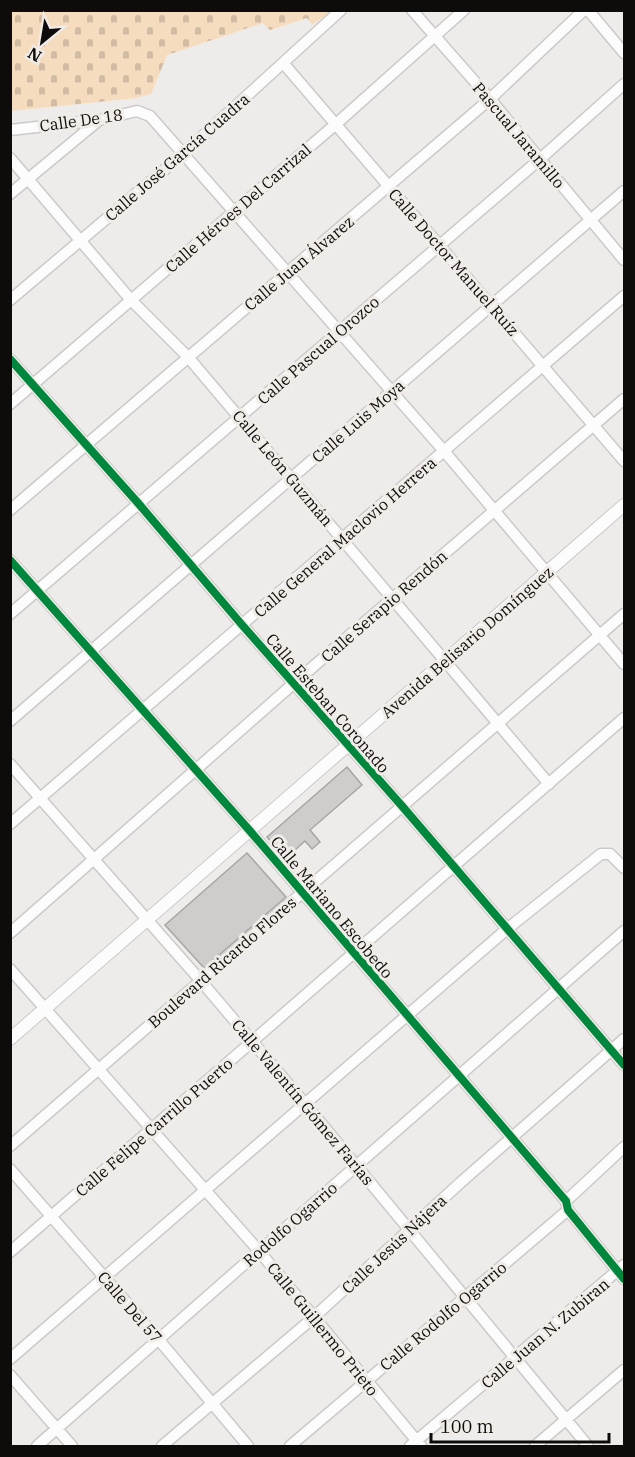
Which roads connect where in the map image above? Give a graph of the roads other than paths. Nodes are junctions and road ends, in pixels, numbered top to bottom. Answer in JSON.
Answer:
{"nodes":[{"id":1,"x":341,"y":10,"type":"edge"},
{"id":2,"x":412,"y":10,"type":"edge"},
{"id":3,"x":464,"y":10,"type":"edge"},
{"id":4,"x":584,"y":10,"type":"edge"},
{"id":5,"x":588,"y":10,"type":"edge"},
{"id":6,"x":436,"y":36,"type":"junction"},
{"id":7,"x":624,"y":53,"type":"edge"},
{"id":8,"x":284,"y":64,"type":"junction"},
{"id":9,"x":624,"y":84,"type":"edge"},
{"id":10,"x":490,"y":99,"type":"junction"},
{"id":11,"x":99,"y":120,"type":"junction"},
{"id":12,"x":336,"y":124,"type":"junction"},
{"id":13,"x":10,"y":130,"type":"edge"},
{"id":14,"x":183,"y":154,"type":"junction"},
{"id":15,"x":10,"y":158,"type":"edge"},
{"id":16,"x":539,"y":160,"type":"junction"},
{"id":17,"x":29,"y":178,"type":"junction"},
{"id":18,"x":389,"y":186,"type":"junction"},
{"id":19,"x":624,"y":191,"type":"edge"},
{"id":20,"x":10,"y":194,"type":"edge"},
{"id":21,"x":233,"y":213,"type":"junction"},
{"id":22,"x":590,"y":221,"type":"junction"},
{"id":23,"x":79,"y":241,"type":"junction"},
{"id":24,"x":439,"y":245,"type":"junction"},
{"id":25,"x":624,"y":261,"type":"edge"},
{"id":26,"x":286,"y":274,"type":"junction"},
{"id":27,"x":624,"y":296,"type":"edge"},
{"id":28,"x":10,"y":300,"type":"edge"},
{"id":29,"x":131,"y":300,"type":"junction"},
{"id":30,"x":491,"y":305,"type":"junction"},
{"id":31,"x":339,"y":333,"type":"junction"},
{"id":32,"x":188,"y":357,"type":"junction"},
{"id":33,"x":10,"y":359,"type":"edge"},
{"id":34,"x":544,"y":367,"type":"junction"},
{"id":35,"x":34,"y":384,"type":"junction"},
{"id":36,"x":392,"y":391,"type":"junction"},
{"id":37,"x":624,"y":399,"type":"edge"},
{"id":38,"x":10,"y":404,"type":"edge"},
{"id":39,"x":240,"y":418,"type":"junction"},
{"id":40,"x":593,"y":425,"type":"junction"},
{"id":41,"x":87,"y":444,"type":"junction"},
{"id":42,"x":444,"y":451,"type":"junction"},
{"id":43,"x":624,"y":461,"type":"edge"},
{"id":44,"x":292,"y":478,"type":"junction"},
{"id":45,"x":138,"y":503,"type":"junction"},
{"id":46,"x":624,"y":505,"type":"edge"},
{"id":47,"x":10,"y":510,"type":"edge"},
{"id":48,"x":495,"y":510,"type":"junction"},
{"id":49,"x":342,"y":538,"type":"junction"},
{"id":50,"x":10,"y":560,"type":"edge"},
{"id":51,"x":190,"y":565,"type":"junction"},
{"id":52,"x":547,"y":573,"type":"junction"},
{"id":53,"x":38,"y":591,"type":"junction"},
{"id":54,"x":392,"y":600,"type":"junction"},
{"id":55,"x":10,"y":614,"type":"edge"},
{"id":56,"x":624,"y":614,"type":"edge"},
{"id":57,"x":243,"y":626,"type":"junction"},
{"id":58,"x":599,"y":636,"type":"junction"},
{"id":59,"x":91,"y":652,"type":"junction"},
{"id":60,"x":444,"y":661,"type":"junction"},
{"id":61,"x":624,"y":664,"type":"edge"},
{"id":62,"x":293,"y":684,"type":"junction"},
{"id":63,"x":143,"y":711,"type":"junction"},
{"id":64,"x":624,"y":718,"type":"edge"},
{"id":65,"x":10,"y":721,"type":"edge"},
{"id":66,"x":497,"y":724,"type":"junction"},
{"id":67,"x":347,"y":746,"type":"junction"},
{"id":68,"x":10,"y":764,"type":"edge"},
{"id":69,"x":197,"y":770,"type":"junction"},
{"id":70,"x":549,"y":784,"type":"junction"},
{"id":71,"x":41,"y":799,"type":"junction"},
{"id":72,"x":402,"y":806,"type":"junction"},
{"id":73,"x":10,"y":824,"type":"edge"},
{"id":74,"x":250,"y":831,"type":"junction"},
{"id":75,"x":94,"y":860,"type":"junction"},
{"id":76,"x":454,"y":868,"type":"junction"},
{"id":77,"x":624,"y":868,"type":"edge"},
{"id":78,"x":301,"y":893,"type":"junction"},
{"id":79,"x":147,"y":920,"type":"junction"},
{"id":80,"x":507,"y":929,"type":"junction"},
{"id":81,"x":624,"y":931,"type":"edge"},
{"id":82,"x":10,"y":933,"type":"edge"},
{"id":83,"x":354,"y":955,"type":"junction"},
{"id":84,"x":10,"y":969,"type":"edge"},
{"id":85,"x":201,"y":981,"type":"junction"},
{"id":86,"x":558,"y":988,"type":"junction"},
{"id":87,"x":45,"y":1008,"type":"junction"},
{"id":88,"x":407,"y":1015,"type":"junction"},
{"id":89,"x":10,"y":1039,"type":"edge"},
{"id":90,"x":624,"y":1039,"type":"edge"},
{"id":91,"x":252,"y":1042,"type":"junction"},
{"id":92,"x":612,"y":1050,"type":"junction"},
{"id":93,"x":624,"y":1065,"type":"edge"},
{"id":94,"x":97,"y":1070,"type":"junction"},
{"id":95,"x":459,"y":1077,"type":"junction"},
{"id":96,"x":306,"y":1104,"type":"junction"},
{"id":97,"x":152,"y":1130,"type":"junction"},
{"id":98,"x":512,"y":1138,"type":"junction"},
{"id":99,"x":10,"y":1146,"type":"edge"},
{"id":100,"x":624,"y":1147,"type":"edge"},
{"id":101,"x":356,"y":1165,"type":"junction"},
{"id":102,"x":10,"y":1169,"type":"edge"},
{"id":103,"x":205,"y":1189,"type":"junction"},
{"id":104,"x":567,"y":1205,"type":"junction"},
{"id":105,"x":52,"y":1217,"type":"junction"},
{"id":106,"x":410,"y":1229,"type":"junction"},
{"id":107,"x":259,"y":1251,"type":"junction"},
{"id":108,"x":10,"y":1252,"type":"edge"},
{"id":109,"x":622,"y":1272,"type":"edge"},
{"id":110,"x":105,"y":1279,"type":"junction"},
{"id":111,"x":466,"y":1297,"type":"junction"},
{"id":112,"x":313,"y":1318,"type":"junction"},
{"id":113,"x":159,"y":1340,"type":"junction"},
{"id":114,"x":516,"y":1358,"type":"junction"},
{"id":115,"x":10,"y":1359,"type":"edge"},
{"id":116,"x":624,"y":1371,"type":"edge"},
{"id":117,"x":10,"y":1375,"type":"edge"},
{"id":118,"x":365,"y":1381,"type":"junction"},
{"id":119,"x":213,"y":1404,"type":"junction"},
{"id":120,"x":566,"y":1421,"type":"junction"},
{"id":121,"x":57,"y":1429,"type":"junction"},
{"id":122,"x":416,"y":1445,"type":"edge"},
{"id":123,"x":37,"y":1446,"type":"edge"},
{"id":124,"x":72,"y":1446,"type":"edge"},
{"id":125,"x":162,"y":1446,"type":"edge"},
{"id":126,"x":248,"y":1446,"type":"edge"},
{"id":127,"x":290,"y":1446,"type":"edge"},
{"id":128,"x":535,"y":1446,"type":"edge"},
{"id":129,"x":588,"y":1446,"type":"edge"}],
"edges":[{"from":1,"to":8,"type":"street","name":"Calle José García Cuadra"},
{"from":2,"to":6,"type":"street","name":"Pascual Jaramillo"},
{"from":3,"to":6,"type":"street","name":"Calle Héroes Del Carrizal"},
{"from":4,"to":10,"type":"street","name":"Calle Juan Álvarez"},
{"from":5,"to":7,"type":"street"},
{"from":6,"to":10,"type":"street","name":"Pascual Jaramillo"},
{"from":6,"to":12,"type":"street","name":"Calle Héroes Del Carrizal"},
{"from":8,"to":12,"type":"street","name":"Calle Doctor Manuel Ruíz"},
{"from":8,"to":14,"type":"street","name":"Calle José García Cuadra"},
{"from":9,"to":16,"type":"street","name":"Calle Pascual Orozco"},
{"from":10,"to":16,"type":"street","name":"Pascual Jaramillo"},
{"from":10,"to":18,"type":"street","name":"Calle Juan Álvarez"},
{"from":11,"to":13,"type":"street","name":"Calle De 18"},
{"from":11,"to":14,"type":"street","name":"Calle De 18"},
{"from":11,"to":17,"type":"street"},
{"from":12,"to":18,"type":"street","name":"Calle Doctor Manuel Ruíz"},
{"from":12,"to":21,"type":"street","name":"Calle Héroes Del Carrizal"},
{"from":14,"to":21,"type":"street"},
{"from":14,"to":23,"type":"street","name":"Calle José García Cuadra"},
{"from":15,"to":17,"type":"street","name":"Calle León Guzmán"},
{"from":16,"to":22,"type":"street","name":"Pascual Jaramillo"},
{"from":16,"to":24,"type":"street","name":"Calle Pascual Orozco"},
{"from":17,"to":20,"type":"street"},
{"from":17,"to":23,"type":"street","name":"Calle León Guzmán"},
{"from":18,"to":24,"type":"street","name":"Calle Doctor Manuel Ruíz"},
{"from":18,"to":26,"type":"street","name":"Calle Juan Álvarez"},
{"from":19,"to":22,"type":"street","name":"Calle Luis Moya"},
{"from":21,"to":26,"type":"street"},
{"from":21,"to":29,"type":"street","name":"Calle Héroes Del Carrizal"},
{"from":22,"to":25,"type":"street","name":"Pascual Jaramillo"},
{"from":22,"to":30,"type":"street","name":"Calle Luis Moya"},
{"from":23,"to":28,"type":"street","name":"Calle José García Cuadra"},
{"from":23,"to":29,"type":"street","name":"Calle León Guzmán"},
{"from":24,"to":30,"type":"street","name":"Calle Doctor Manuel Ruíz"},
{"from":24,"to":31,"type":"street","name":"Calle Pascual Orozco"},
{"from":26,"to":31,"type":"street"},
{"from":26,"to":32,"type":"street","name":"Calle Juan Álvarez"},
{"from":27,"to":34,"type":"street","name":"Calle General Maclovio Herrera"},
{"from":29,"to":32,"type":"street","name":"Calle León Guzmán"},
{"from":29,"to":35,"type":"street","name":"Calle Héroes Del Carrizal"},
{"from":30,"to":34,"type":"street","name":"Calle Doctor Manuel Ruíz"},
{"from":30,"to":36,"type":"street","name":"Calle Luis Moya"},
{"from":31,"to":36,"type":"street"},
{"from":31,"to":39,"type":"street","name":"Calle Pascual Orozco"},
{"from":32,"to":39,"type":"street","name":"Calle León Guzmán"},
{"from":32,"to":41,"type":"street","name":"Calle Juan Álvarez"},
{"from":33,"to":35,"type":"street","name":"Calle Esteban Coronado"},
{"from":34,"to":40,"type":"street","name":"Calle Doctor Manuel Ruíz"},
{"from":34,"to":42,"type":"street","name":"Calle General Maclovio Herrera"},
{"from":35,"to":38,"type":"street","name":"Calle Héroes Del Carrizal"},
{"from":35,"to":41,"type":"street","name":"Calle Esteban Coronado"},
{"from":36,"to":42,"type":"street"},
{"from":36,"to":44,"type":"street","name":"Calle Luis Moya"},
{"from":37,"to":40,"type":"street","name":"Calle Serapio Rendón"},
{"from":39,"to":44,"type":"street","name":"Calle León Guzmán"},
{"from":39,"to":45,"type":"street","name":"Calle Pascual Orozco"},
{"from":40,"to":43,"type":"street","name":"Calle Doctor Manuel Ruíz"},
{"from":40,"to":48,"type":"street","name":"Calle Serapio Rendón"},
{"from":41,"to":45,"type":"street","name":"Calle Esteban Coronado"},
{"from":41,"to":47,"type":"street","name":"Calle Juan Álvarez"},
{"from":42,"to":48,"type":"street"},
{"from":42,"to":49,"type":"street","name":"Calle General Maclovio Herrera"},
{"from":44,"to":49,"type":"street","name":"Calle León Guzmán"},
{"from":44,"to":51,"type":"street","name":"Calle Luis Moya"},
{"from":45,"to":51,"type":"street","name":"Calle Esteban Coronado"},
{"from":45,"to":53,"type":"street","name":"Calle Pascual Orozco"},
{"from":46,"to":52,"type":"street","name":"Avenida Belisario Domínguez"},
{"from":48,"to":52,"type":"street"},
{"from":48,"to":54,"type":"street","name":"Calle Serapio Rendón"},
{"from":49,"to":54,"type":"street","name":"Calle León Guzmán"},
{"from":49,"to":57,"type":"street","name":"Calle General Maclovio Herrera"},
{"from":50,"to":53,"type":"street","name":"Calle Mariano Escobedo"},
{"from":51,"to":57,"type":"street","name":"Calle Esteban Coronado"},
{"from":51,"to":59,"type":"street","name":"Calle Luis Moya"},
{"from":52,"to":58,"type":"street"},
{"from":52,"to":60,"type":"street","name":"Avenida Belisario Domínguez"},
{"from":53,"to":55,"type":"street","name":"Calle Pascual Orozco"},
{"from":53,"to":59,"type":"street","name":"Calle Mariano Escobedo"},
{"from":54,"to":60,"type":"street","name":"Calle León Guzmán"},
{"from":54,"to":62,"type":"street","name":"Calle Serapio Rendón"},
{"from":56,"to":58,"type":"street","name":"Boulevard Ricardo Flores"},
{"from":57,"to":62,"type":"street","name":"Calle Esteban Coronado"},
{"from":57,"to":63,"type":"street","name":"Calle General Maclovio Herrera"},
{"from":58,"to":61,"type":"street"},
{"from":58,"to":66,"type":"street","name":"Boulevard Ricardo Flores"},
{"from":59,"to":63,"type":"street","name":"Calle Mariano Escobedo"},
{"from":59,"to":65,"type":"street","name":"Calle Luis Moya"},
{"from":60,"to":66,"type":"street","name":"Calle León Guzmán"},
{"from":60,"to":67,"type":"street","name":"Avenida Belisario Domínguez"},
{"from":62,"to":67,"type":"street","name":"Calle Esteban Coronado"},
{"from":62,"to":69,"type":"street","name":"Calle Serapio Rendón"},
{"from":63,"to":69,"type":"street","name":"Calle Mariano Escobedo"},
{"from":63,"to":71,"type":"street","name":"Calle General Maclovio Herrera"},
{"from":64,"to":70,"type":"street","name":"Calle Felipe Carrillo Puerto"},
{"from":66,"to":70,"type":"street","name":"Calle León Guzmán"},
{"from":66,"to":72,"type":"street","name":"Boulevard Ricardo Flores"},
{"from":67,"to":72,"type":"street","name":"Calle Esteban Coronado"},
{"from":67,"to":74,"type":"street","name":"Avenida Belisario Domínguez"},
{"from":68,"to":71,"type":"street","name":"Calle Valentín Gómez Farías"},
{"from":69,"to":74,"type":"street","name":"Calle Mariano Escobedo"},
{"from":69,"to":75,"type":"street","name":"Calle Serapio Rendón"},
{"from":70,"to":76,"type":"street","name":"Calle Felipe Carrillo Puerto"},
{"from":71,"to":73,"type":"street","name":"Calle General Maclovio Herrera"},
{"from":71,"to":75,"type":"street","name":"Calle Valentín Gómez Farías"},
{"from":72,"to":76,"type":"street","name":"Calle Esteban Coronado"},
{"from":72,"to":78,"type":"street","name":"Boulevard Ricardo Flores"},
{"from":74,"to":78,"type":"street","name":"Calle Mariano Escobedo"},
{"from":74,"to":79,"type":"street","name":"Avenida Belisario Domínguez"},
{"from":75,"to":79,"type":"street","name":"Calle Valentín Gómez Farías"},
{"from":75,"to":82,"type":"street","name":"Calle Serapio Rendón"},
{"from":76,"to":80,"type":"street","name":"Calle Esteban Coronado"},
{"from":76,"to":83,"type":"street","name":"Calle Felipe Carrillo Puerto"},
{"from":77,"to":80,"type":"street"},
{"from":78,"to":83,"type":"street","name":"Calle Mariano Escobedo"},
{"from":78,"to":85,"type":"street","name":"Boulevard Ricardo Flores"},
{"from":79,"to":85,"type":"street","name":"Calle Valentín Gómez Farías"},
{"from":79,"to":87,"type":"street","name":"Avenida Belisario Domínguez"},
{"from":80,"to":86,"type":"street","name":"Calle Esteban Coronado"},
{"from":80,"to":88,"type":"street"},
{"from":81,"to":86,"type":"street","name":"Rodolfo Ogarrio"},
{"from":83,"to":88,"type":"street","name":"Calle Mariano Escobedo"},
{"from":83,"to":91,"type":"street","name":"Calle Felipe Carrillo Puerto"},
{"from":84,"to":87,"type":"street","name":"Calle Guillermo Prieto"},
{"from":85,"to":91,"type":"street","name":"Calle Valentín Gómez Farías"},
{"from":85,"to":94,"type":"street","name":"Boulevard Ricardo Flores"},
{"from":86,"to":92,"type":"street","name":"Calle Esteban Coronado"},
{"from":86,"to":95,"type":"street","name":"Rodolfo Ogarrio"},
{"from":87,"to":89,"type":"street","name":"Avenida Belisario Domínguez"},
{"from":87,"to":94,"type":"street","name":"Calle Guillermo Prieto"},
{"from":88,"to":95,"type":"street","name":"Calle Mariano Escobedo"},
{"from":88,"to":96,"type":"street"},
{"from":90,"to":92,"type":"street","name":"Calle Jesús Nájera"},
{"from":91,"to":96,"type":"street","name":"Calle Valentín Gómez Farías"},
{"from":91,"to":97,"type":"street","name":"Calle Felipe Carrillo Puerto"},
{"from":92,"to":93,"type":"street","name":"Calle Esteban Coronado"},
{"from":92,"to":98,"type":"street","name":"Calle Jesús Nájera"},
{"from":94,"to":97,"type":"street","name":"Calle Guillermo Prieto"},
{"from":94,"to":99,"type":"street","name":"Boulevard Ricardo Flores"},
{"from":95,"to":98,"type":"street","name":"Calle Mariano Escobedo"},
{"from":95,"to":101,"type":"street","name":"Rodolfo Ogarrio"},
{"from":96,"to":101,"type":"street","name":"Calle Valentín Gómez Farías"},
{"from":96,"to":103,"type":"street"},
{"from":97,"to":103,"type":"street","name":"Calle Guillermo Prieto"},
{"from":97,"to":105,"type":"street","name":"Calle Felipe Carrillo Puerto"},
{"from":98,"to":104,"type":"street","name":"Calle Mariano Escobedo"},
{"from":98,"to":106,"type":"street","name":"Calle Jesús Nájera"},
{"from":100,"to":104,"type":"street","name":"Calle Rodolfo Ogarrio"},
{"from":101,"to":106,"type":"street","name":"Calle Valentín Gómez Farías"},
{"from":101,"to":107,"type":"street","name":"Rodolfo Ogarrio"},
{"from":102,"to":105,"type":"street","name":"Calle Del 57"},
{"from":103,"to":107,"type":"street","name":"Calle Guillermo Prieto"},
{"from":103,"to":110,"type":"street"},
{"from":104,"to":109,"type":"street","name":"Calle Mariano Escobedo"},
{"from":104,"to":111,"type":"street","name":"Calle Rodolfo Ogarrio"},
{"from":105,"to":108,"type":"street","name":"Calle Felipe Carrillo Puerto"},
{"from":105,"to":110,"type":"street","name":"Calle Del 57"},
{"from":106,"to":111,"type":"street","name":"Calle Valentín Gómez Farías"},
{"from":106,"to":112,"type":"street","name":"Calle Jesús Nájera"},
{"from":107,"to":112,"type":"street","name":"Calle Guillermo Prieto"},
{"from":107,"to":113,"type":"street","name":"Rodolfo Ogarrio"},
{"from":109,"to":114,"type":"street","name":"Calle Juan N. Zubiran"},
{"from":110,"to":113,"type":"street","name":"Calle Del 57"},
{"from":110,"to":115,"type":"street"},
{"from":111,"to":114,"type":"street","name":"Calle Valentín Gómez Farías"},
{"from":111,"to":118,"type":"street","name":"Calle Rodolfo Ogarrio"},
{"from":112,"to":118,"type":"street","name":"Calle Guillermo Prieto"},
{"from":112,"to":119,"type":"street","name":"Calle Jesús Nájera"},
{"from":113,"to":119,"type":"street","name":"Calle Del 57"},
{"from":113,"to":121,"type":"street","name":"Rodolfo Ogarrio"},
{"from":114,"to":120,"type":"street","name":"Calle Valentín Gómez Farías"},
{"from":114,"to":122,"type":"street","name":"Calle Juan N. Zubiran"},
{"from":116,"to":120,"type":"street"},
{"from":117,"to":121,"type":"street"},
{"from":118,"to":122,"type":"street","name":"Calle Guillermo Prieto"},
{"from":118,"to":127,"type":"street","name":"Calle Rodolfo Ogarrio"},
{"from":119,"to":125,"type":"street","name":"Calle Jesús Nájera"},
{"from":119,"to":126,"type":"street","name":"Calle Del 57"},
{"from":120,"to":128,"type":"street"},
{"from":120,"to":129,"type":"street","name":"Calle Valentín Gómez Farías"},
{"from":121,"to":123,"type":"street","name":"Rodolfo Ogarrio"},
{"from":121,"to":124,"type":"street"}]}
